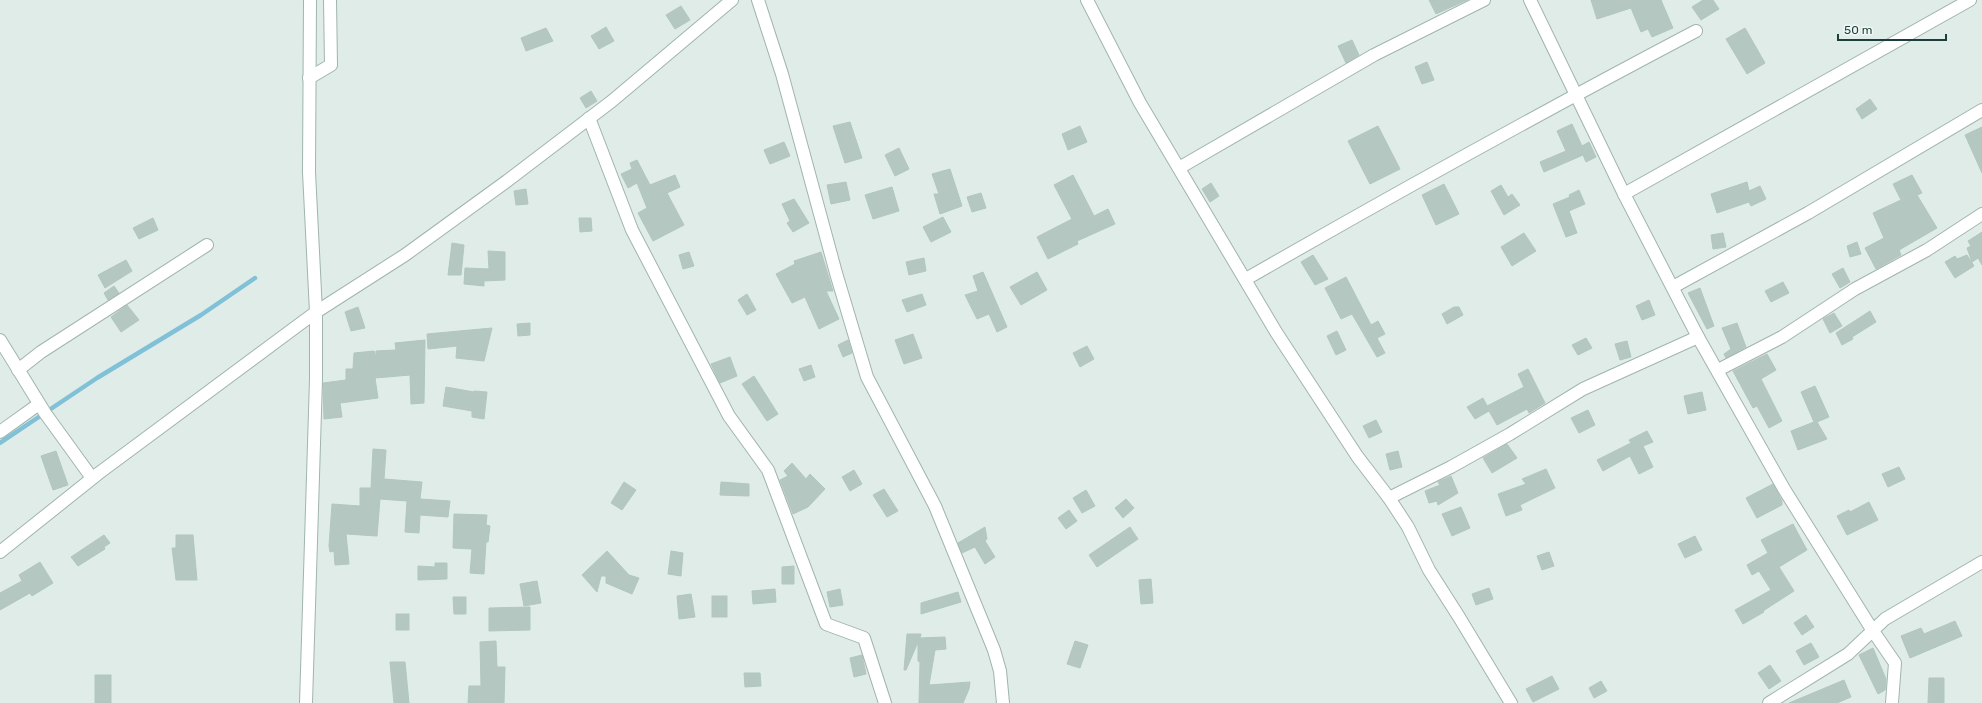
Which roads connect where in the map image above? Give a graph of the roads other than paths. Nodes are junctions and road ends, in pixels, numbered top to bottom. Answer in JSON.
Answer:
{"nodes":[{"id":1,"x":310,"y":0,"type":"edge"},
{"id":2,"x":330,"y":0,"type":"edge"},
{"id":3,"x":732,"y":0,"type":"edge"},
{"id":4,"x":758,"y":0,"type":"edge"},
{"id":5,"x":1087,"y":0,"type":"edge"},
{"id":6,"x":1484,"y":0,"type":"edge"},
{"id":7,"x":1530,"y":0,"type":"edge"},
{"id":8,"x":1970,"y":0,"type":"edge"},
{"id":9,"x":1696,"y":31,"type":"dead end"},
{"id":10,"x":309,"y":78,"type":"junction"},
{"id":11,"x":1576,"y":94,"type":"junction"},
{"id":12,"x":1982,"y":110,"type":"edge"},
{"id":13,"x":589,"y":118,"type":"junction"},
{"id":14,"x":1179,"y":168,"type":"junction"},
{"id":15,"x":1624,"y":194,"type":"junction"},
{"id":16,"x":1982,"y":214,"type":"edge"},
{"id":17,"x":208,"y":245,"type":"dead end"},
{"id":18,"x":1246,"y":279,"type":"junction"},
{"id":19,"x":1673,"y":287,"type":"junction"},
{"id":20,"x":316,"y":312,"type":"junction"},
{"id":21,"x":1698,"y":337,"type":"junction"},
{"id":22,"x":0,"y":340,"type":"edge"},
{"id":23,"x":18,"y":370,"type":"junction"},
{"id":24,"x":1718,"y":370,"type":"junction"},
{"id":25,"x":39,"y":404,"type":"junction"},
{"id":26,"x":0,"y":432,"type":"edge"},
{"id":27,"x":92,"y":478,"type":"junction"},
{"id":28,"x":1389,"y":498,"type":"junction"},
{"id":29,"x":0,"y":552,"type":"edge"},
{"id":30,"x":1982,"y":562,"type":"edge"},
{"id":31,"x":1873,"y":631,"type":"junction"},
{"id":32,"x":306,"y":703,"type":"edge"},
{"id":33,"x":885,"y":703,"type":"edge"},
{"id":34,"x":1003,"y":703,"type":"edge"},
{"id":35,"x":1511,"y":703,"type":"edge"},
{"id":36,"x":1769,"y":703,"type":"edge"},
{"id":37,"x":1892,"y":703,"type":"edge"}],
"edges":[{"from":1,"to":10,"type":"street"},
{"from":2,"to":10,"type":"street"},
{"from":3,"to":13,"type":"street"},
{"from":4,"to":34,"type":"street"},
{"from":5,"to":14,"type":"street"},
{"from":6,"to":14,"type":"street"},
{"from":7,"to":11,"type":"street"},
{"from":8,"to":15,"type":"street"},
{"from":9,"to":11,"type":"street"},
{"from":10,"to":20,"type":"street"},
{"from":11,"to":15,"type":"street"},
{"from":11,"to":18,"type":"street"},
{"from":12,"to":19,"type":"street"},
{"from":13,"to":20,"type":"street"},
{"from":13,"to":33,"type":"street"},
{"from":14,"to":18,"type":"street"},
{"from":15,"to":19,"type":"street"},
{"from":16,"to":24,"type":"street"},
{"from":17,"to":23,"type":"street"},
{"from":18,"to":28,"type":"street"},
{"from":19,"to":21,"type":"street"},
{"from":20,"to":27,"type":"street"},
{"from":20,"to":32,"type":"street"},
{"from":21,"to":24,"type":"street"},
{"from":21,"to":28,"type":"street"},
{"from":22,"to":23,"type":"street"},
{"from":23,"to":25,"type":"street"},
{"from":24,"to":31,"type":"street"},
{"from":25,"to":26,"type":"street"},
{"from":25,"to":27,"type":"street"},
{"from":27,"to":29,"type":"street"},
{"from":28,"to":35,"type":"street"},
{"from":30,"to":31,"type":"street"},
{"from":31,"to":36,"type":"street"},
{"from":31,"to":37,"type":"street"}]}
